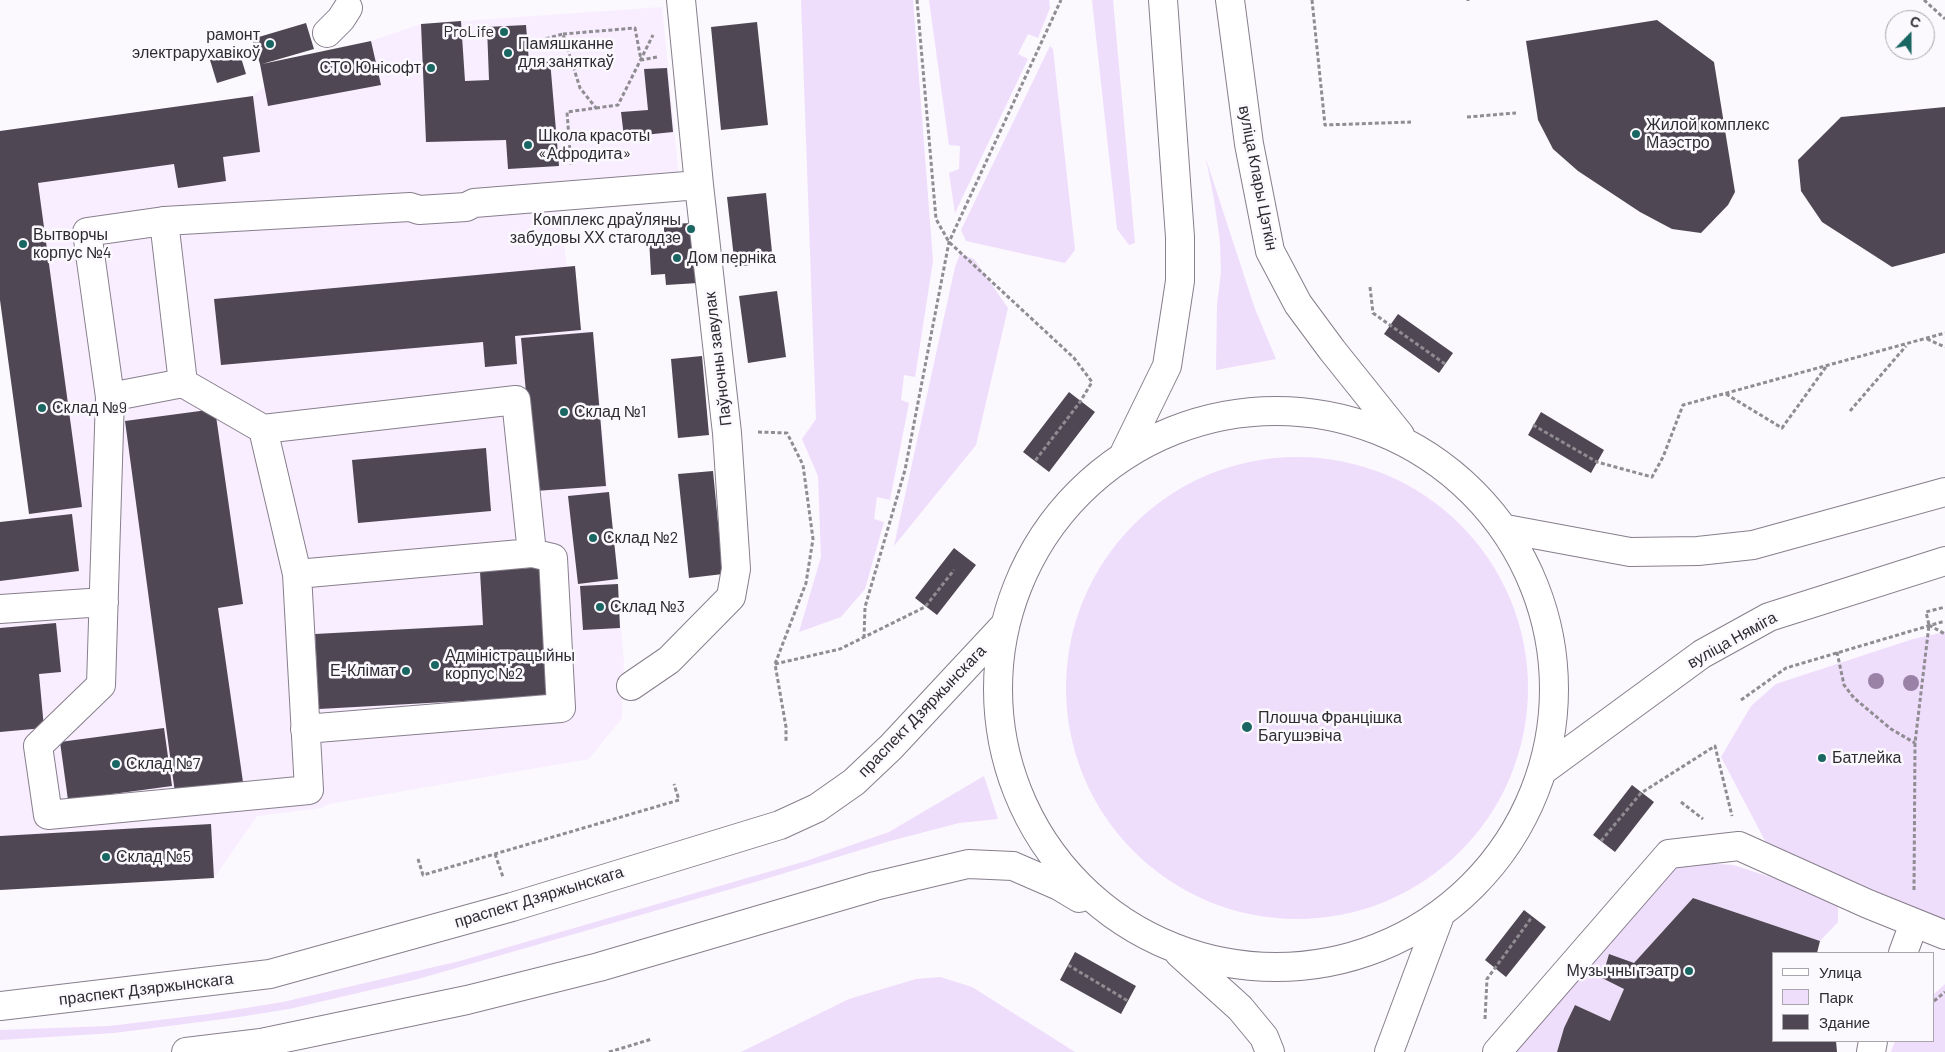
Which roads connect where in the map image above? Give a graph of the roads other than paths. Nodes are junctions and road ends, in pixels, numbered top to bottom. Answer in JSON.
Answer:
{"nodes":[{"id":1,"x":681,"y":0,"type":"edge"},
{"id":2,"x":1163,"y":0,"type":"edge"},
{"id":3,"x":1230,"y":0,"type":"edge"},
{"id":4,"x":348,"y":8,"type":"dead end"},
{"id":5,"x":327,"y":33,"type":"dead end"},
{"id":6,"x":699,"y":185,"type":"junction"},
{"id":7,"x":164,"y":221,"type":"junction"},
{"id":8,"x":183,"y":384,"type":"junction"},
{"id":9,"x":110,"y":397,"type":"junction"},
{"id":10,"x":263,"y":429,"type":"junction"},
{"id":11,"x":1400,"y":435,"type":"junction"},
{"id":12,"x":1125,"y":452,"type":"junction"},
{"id":13,"x":1945,"y":492,"type":"edge"},
{"id":14,"x":1506,"y":529,"type":"junction"},
{"id":15,"x":532,"y":554,"type":"junction"},
{"id":16,"x":1945,"y":561,"type":"edge"},
{"id":17,"x":296,"y":574,"type":"junction"},
{"id":18,"x":104,"y":602,"type":"junction"},
{"id":19,"x":0,"y":610,"type":"edge"},
{"id":20,"x":1003,"y":627,"type":"junction"},
{"id":21,"x":631,"y":686,"type":"dead end"},
{"id":22,"x":305,"y":729,"type":"junction"},
{"id":23,"x":1545,"y":770,"type":"junction"},
{"id":24,"x":1440,"y":918,"type":"junction"},
{"id":25,"x":1914,"y":923,"type":"junction"},
{"id":26,"x":1124,"y":926,"type":"junction"},
{"id":27,"x":1945,"y":935,"type":"edge"},
{"id":28,"x":1178,"y":952,"type":"junction"},
{"id":29,"x":1902,"y":952,"type":"edge"},
{"id":30,"x":0,"y":1006,"type":"edge"},
{"id":31,"x":186,"y":1052,"type":"edge"},
{"id":32,"x":1270,"y":1052,"type":"edge"},
{"id":33,"x":1389,"y":1052,"type":"edge"},
{"id":34,"x":1497,"y":1052,"type":"edge"}],
"edges":[{"from":1,"to":6,"type":"main road","name":"Паўночны завулак"},
{"from":2,"to":12,"type":"main road"},
{"from":3,"to":11,"type":"main road","name":"вуліца Клары Цэткін"},
{"from":4,"to":5,"type":"main road"},
{"from":6,"to":7,"type":"main road"},
{"from":6,"to":21,"type":"main road","name":"Паўночны завулак"},
{"from":7,"to":8,"type":"main road"},
{"from":7,"to":9,"type":"main road"},
{"from":8,"to":9,"type":"main road"},
{"from":8,"to":10,"type":"main road"},
{"from":9,"to":18,"type":"main road"},
{"from":10,"to":15,"type":"main road"},
{"from":10,"to":17,"type":"main road"},
{"from":11,"to":12,"type":"main road"},
{"from":11,"to":14,"type":"main road"},
{"from":12,"to":20,"type":"main road"},
{"from":13,"to":14,"type":"main road"},
{"from":14,"to":23,"type":"main road"},
{"from":15,"to":17,"type":"main road"},
{"from":15,"to":22,"type":"main road"},
{"from":16,"to":23,"type":"main road","name":"вуліца Няміга"},
{"from":17,"to":22,"type":"main road"},
{"from":18,"to":19,"type":"main road"},
{"from":18,"to":22,"type":"main road"},
{"from":20,"to":26,"type":"main road"},
{"from":20,"to":30,"type":"main road","name":"праспект Дзяржынскага"},
{"from":23,"to":24,"type":"main road"},
{"from":24,"to":28,"type":"main road"},
{"from":24,"to":33,"type":"main road"},
{"from":25,"to":27,"type":"main road"},
{"from":25,"to":29,"type":"main road"},
{"from":25,"to":34,"type":"main road"},
{"from":26,"to":28,"type":"main road"},
{"from":26,"to":31,"type":"main road"},
{"from":28,"to":32,"type":"main road"}]}
